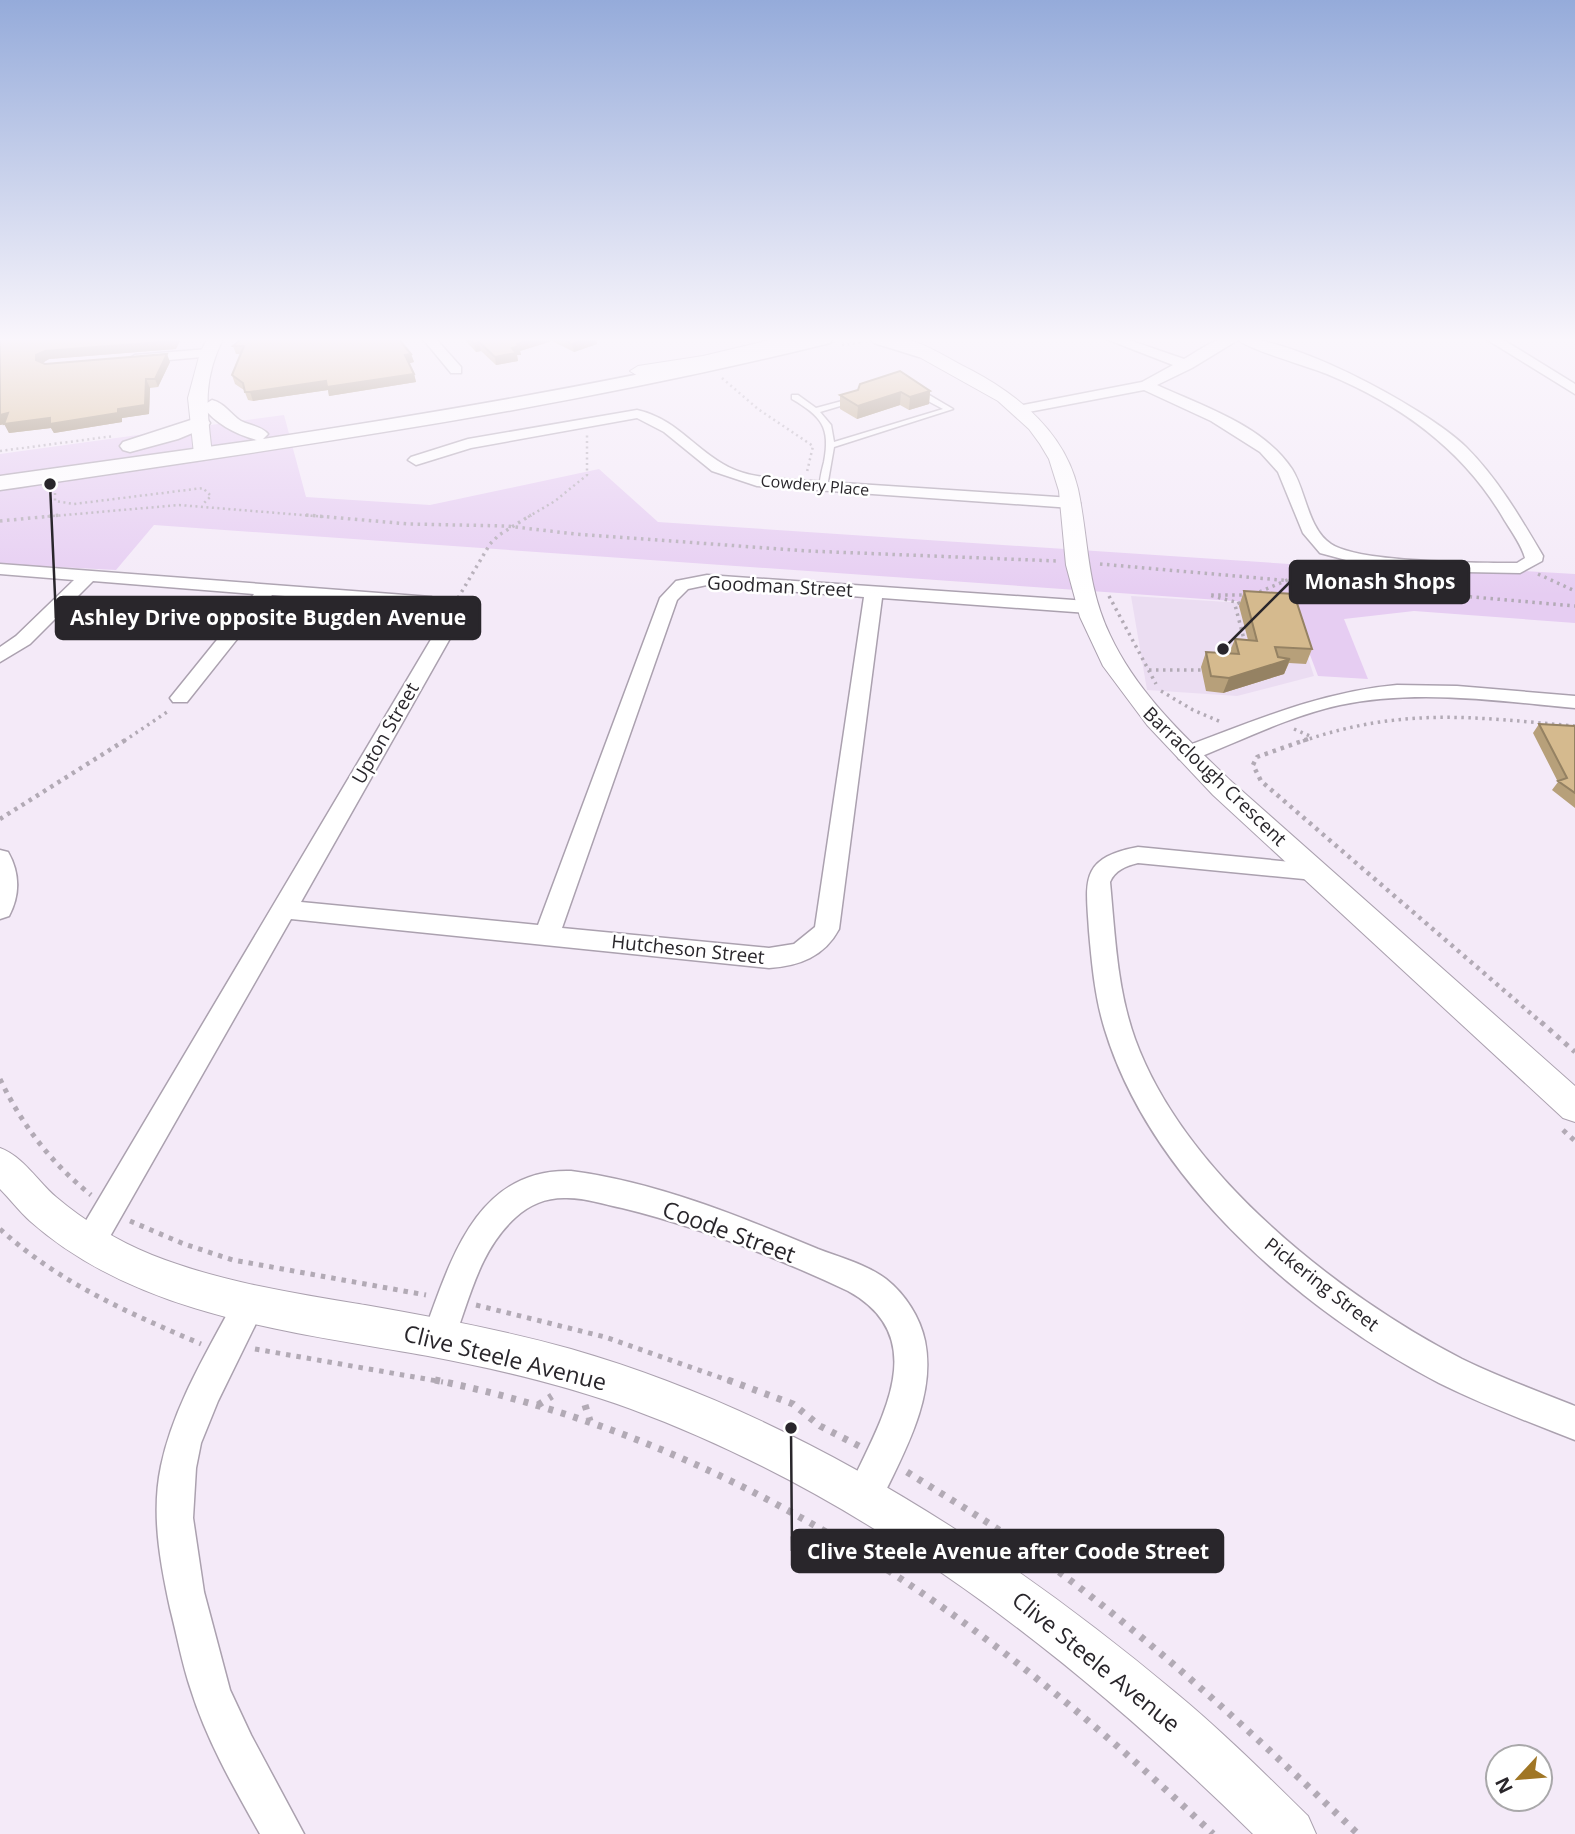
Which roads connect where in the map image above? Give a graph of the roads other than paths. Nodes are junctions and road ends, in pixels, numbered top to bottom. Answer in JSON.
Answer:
{"nodes":[{"id":1,"x":208,"y":425,"type":"edge"},
{"id":2,"x":324,"y":425,"type":"edge"},
{"id":3,"x":325,"y":425,"type":"edge"},
{"id":4,"x":569,"y":425,"type":"edge"},
{"id":5,"x":664,"y":425,"type":"edge"},
{"id":6,"x":829,"y":425,"type":"edge"},
{"id":7,"x":899,"y":425,"type":"edge"},
{"id":8,"x":1035,"y":425,"type":"edge"},
{"id":9,"x":1226,"y":425,"type":"edge"},
{"id":10,"x":1428,"y":425,"type":"edge"},
{"id":11,"x":258,"y":434,"type":"junction"},
{"id":12,"x":209,"y":436,"type":"junction"},
{"id":13,"x":831,"y":446,"type":"junction"},
{"id":14,"x":416,"y":460,"type":"dead end"},
{"id":15,"x":0,"y":470,"type":"edge"},
{"id":16,"x":0,"y":483,"type":"edge"},
{"id":17,"x":824,"y":487,"type":"junction"},
{"id":18,"x":1072,"y":503,"type":"junction"},
{"id":19,"x":0,"y":569,"type":"edge"},
{"id":20,"x":88,"y":576,"type":"junction"},
{"id":21,"x":267,"y":589,"type":"junction"},
{"id":22,"x":874,"y":591,"type":"junction"},
{"id":23,"x":1087,"y":607,"type":"junction"},
{"id":24,"x":0,"y":656,"type":"edge"},
{"id":25,"x":180,"y":698,"type":"road end"},
{"id":26,"x":1575,"y":702,"type":"edge"},
{"id":27,"x":1181,"y":747,"type":"junction"},
{"id":28,"x":0,"y":858,"type":"edge"},
{"id":29,"x":1314,"y":871,"type":"junction"},
{"id":30,"x":283,"y":909,"type":"junction"},
{"id":31,"x":0,"y":910,"type":"edge"},
{"id":32,"x":547,"y":935,"type":"junction"},
{"id":33,"x":1575,"y":1107,"type":"edge"},
{"id":34,"x":0,"y":1164,"type":"edge"},
{"id":35,"x":89,"y":1244,"type":"junction"},
{"id":36,"x":250,"y":1303,"type":"junction"},
{"id":37,"x":438,"y":1338,"type":"junction"},
{"id":38,"x":1575,"y":1423,"type":"edge"},
{"id":39,"x":863,"y":1499,"type":"junction"},
{"id":40,"x":283,"y":1834,"type":"edge"},
{"id":41,"x":1290,"y":1834,"type":"edge"}],
"edges":[{"from":1,"to":12,"type":"street"},
{"from":2,"to":11,"type":"main road"},
{"from":3,"to":12,"type":"main road"},
{"from":4,"to":14,"type":"street","name":"Cowdery Place"},
{"from":5,"to":17,"type":"street","name":"Cowdery Place"},
{"from":6,"to":13,"type":"lane"},
{"from":7,"to":13,"type":"lane"},
{"from":8,"to":18,"type":"street","name":"Barraclough Crescent"},
{"from":9,"to":10,"type":"street"},
{"from":11,"to":12,"type":"main road"},
{"from":11,"to":12,"type":"main road"},
{"from":12,"to":15,"type":"main road"},
{"from":12,"to":16,"type":"main road"},
{"from":13,"to":17,"type":"lane"},
{"from":17,"to":18,"type":"street","name":"Cowdery Place"},
{"from":18,"to":23,"type":"street","name":"Barraclough Crescent"},
{"from":19,"to":20,"type":"street"},
{"from":20,"to":21,"type":"street"},
{"from":20,"to":24,"type":"street"},
{"from":21,"to":25,"type":"street"},
{"from":21,"to":30,"type":"street","name":"Upton Street"},
{"from":22,"to":23,"type":"street","name":"Goodman Street"},
{"from":22,"to":32,"type":"street","name":"Goodman Street"},
{"from":22,"to":32,"type":"street","name":"Hutcheson Street"},
{"from":23,"to":27,"type":"street","name":"Barraclough Crescent"},
{"from":26,"to":27,"type":"street"},
{"from":27,"to":29,"type":"street","name":"Barraclough Crescent"},
{"from":28,"to":31,"type":"street"},
{"from":29,"to":33,"type":"street","name":"Barraclough Crescent"},
{"from":29,"to":38,"type":"street","name":"Pickering Street"},
{"from":30,"to":32,"type":"street","name":"Hutcheson Street"},
{"from":30,"to":35,"type":"street","name":"Upton Street"},
{"from":34,"to":35,"type":"street","name":"Clive Steele Avenue"},
{"from":35,"to":36,"type":"street","name":"Clive Steele Avenue"},
{"from":36,"to":37,"type":"street","name":"Clive Steele Avenue"},
{"from":36,"to":40,"type":"street"},
{"from":37,"to":39,"type":"street","name":"Clive Steele Avenue"},
{"from":37,"to":39,"type":"street","name":"Coode Street"},
{"from":39,"to":41,"type":"street","name":"Clive Steele Avenue"}]}
